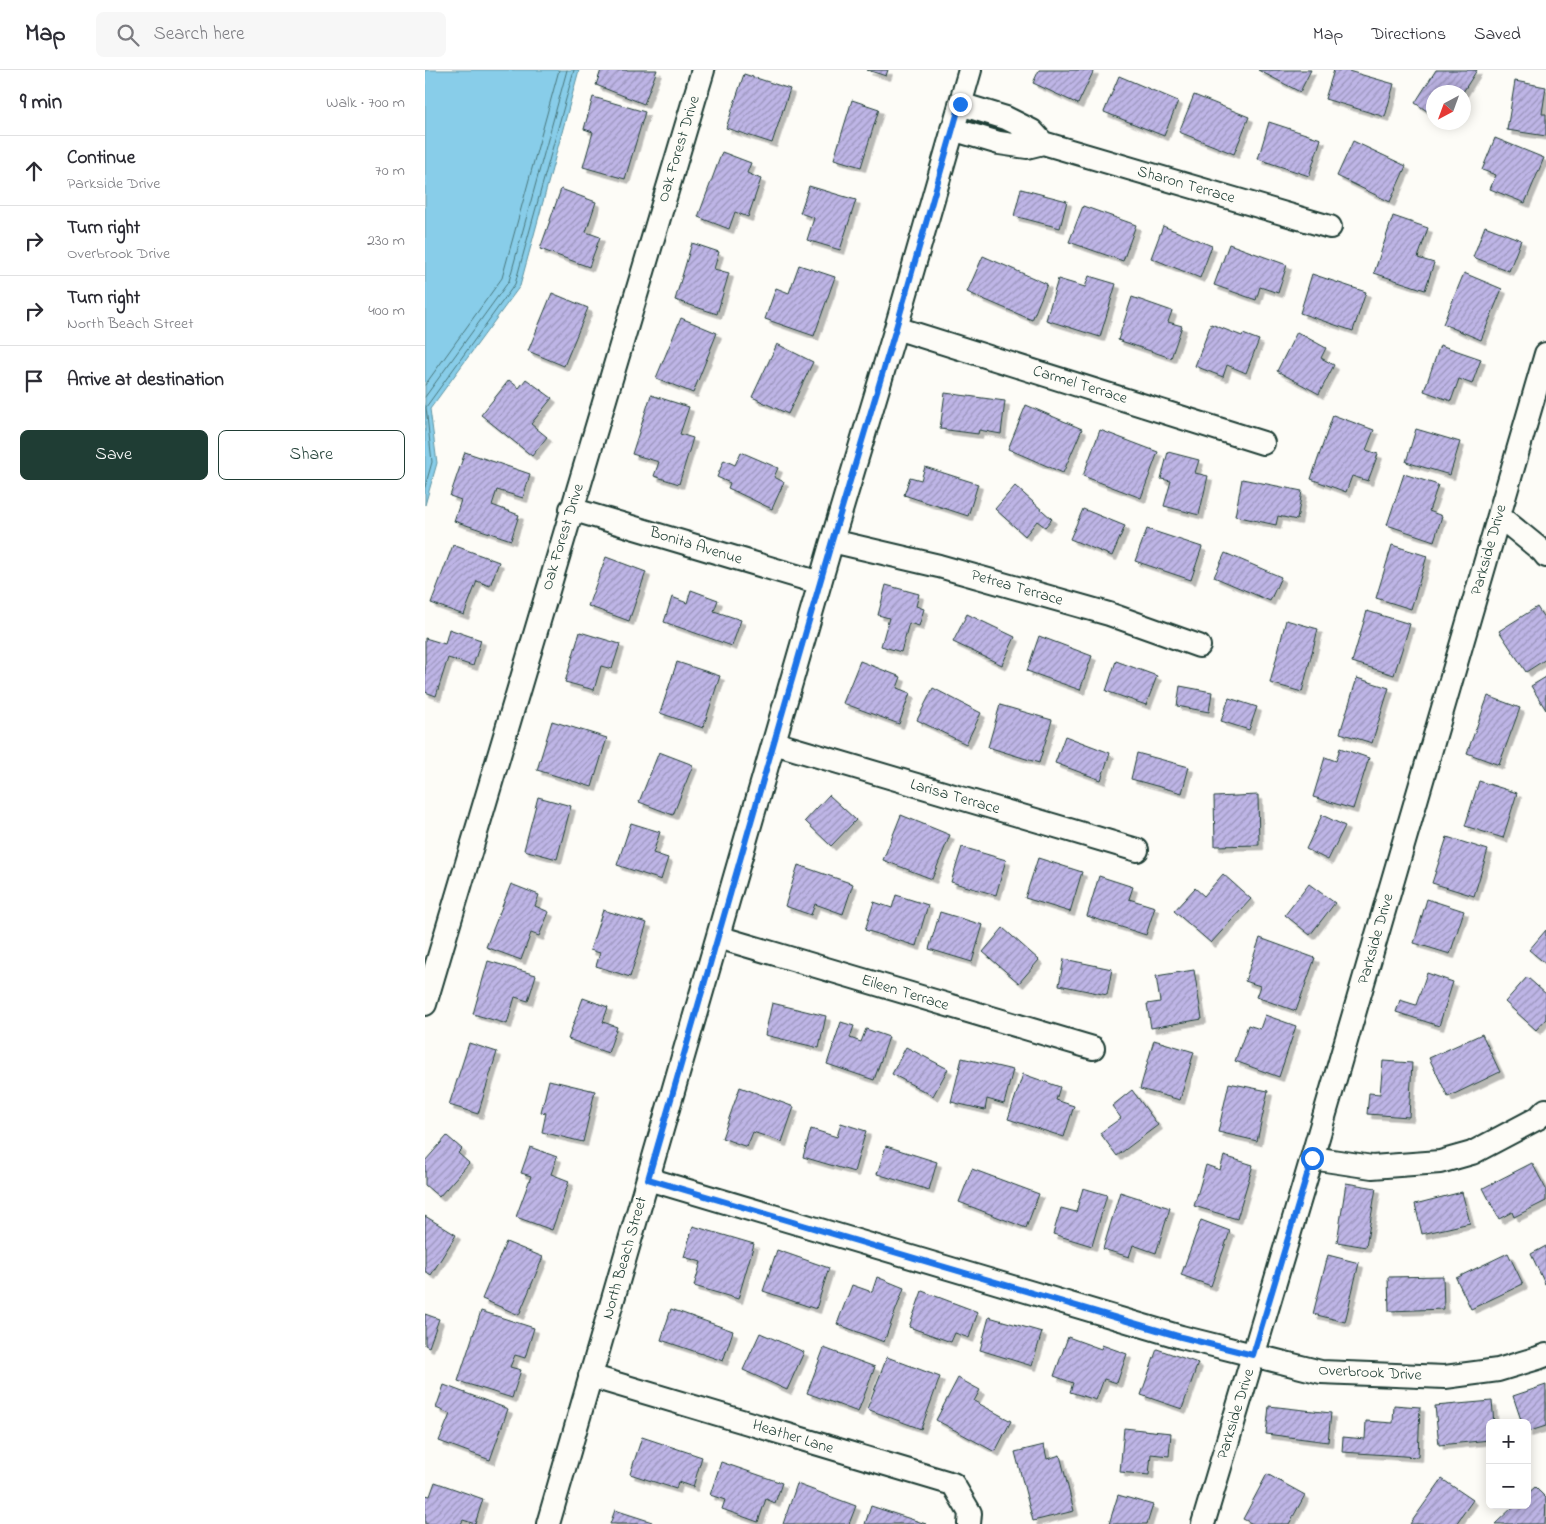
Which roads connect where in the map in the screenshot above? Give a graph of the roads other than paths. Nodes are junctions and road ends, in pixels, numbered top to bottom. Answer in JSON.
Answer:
{"nodes":[{"id":1,"x":703,"y":70,"type":"edge"},
{"id":2,"x":969,"y":70,"type":"edge"},
{"id":3,"x":960,"y":104,"type":"junction"},
{"id":4,"x":952,"y":129,"type":"junction"},
{"id":5,"x":1043,"y":144,"type":"junction"},
{"id":6,"x":1330,"y":227,"type":"dead end"},
{"id":7,"x":896,"y":328,"type":"junction"},
{"id":8,"x":1546,"y":354,"type":"edge"},
{"id":9,"x":1263,"y":442,"type":"dead end"},
{"id":10,"x":571,"y":509,"type":"junction"},
{"id":11,"x":1499,"y":516,"type":"junction"},
{"id":12,"x":832,"y":541,"type":"junction"},
{"id":13,"x":1546,"y":556,"type":"edge"},
{"id":14,"x":820,"y":583,"type":"junction"},
{"id":15,"x":1199,"y":646,"type":"dead end"},
{"id":16,"x":774,"y":743,"type":"junction"},
{"id":17,"x":1137,"y":850,"type":"dead end"},
{"id":18,"x":718,"y":937,"type":"junction"},
{"id":19,"x":425,"y":1004,"type":"edge"},
{"id":20,"x":1093,"y":1048,"type":"dead end"},
{"id":21,"x":1546,"y":1110,"type":"edge"},
{"id":22,"x":1312,"y":1158,"type":"junction"},
{"id":23,"x":648,"y":1179,"type":"junction"},
{"id":24,"x":1253,"y":1355,"type":"junction"},
{"id":25,"x":1546,"y":1355,"type":"edge"},
{"id":26,"x":590,"y":1376,"type":"junction"},
{"id":27,"x":548,"y":1524,"type":"edge"},
{"id":28,"x":969,"y":1524,"type":"edge"},
{"id":29,"x":1203,"y":1524,"type":"edge"}],
"edges":[{"from":1,"to":10,"type":"street","name":"Oak Forest Drive"},
{"from":2,"to":3,"type":"street","name":"North Beach Street"},
{"from":3,"to":4,"type":"street","name":"North Beach Street"},
{"from":3,"to":5,"type":"street","name":"Sharon Terrace"},
{"from":4,"to":5,"type":"street","name":"Sharon Terrace"},
{"from":4,"to":7,"type":"street","name":"North Beach Street"},
{"from":5,"to":6,"type":"street","name":"Sharon Terrace"},
{"from":7,"to":9,"type":"street","name":"Carmel Terrace"},
{"from":7,"to":12,"type":"street","name":"North Beach Street"},
{"from":8,"to":11,"type":"street","name":"Parkside Drive"},
{"from":10,"to":14,"type":"street","name":"Bonita Avenue"},
{"from":10,"to":19,"type":"street","name":"Oak Forest Drive"},
{"from":11,"to":13,"type":"street"},
{"from":11,"to":22,"type":"street","name":"Parkside Drive"},
{"from":12,"to":14,"type":"street","name":"North Beach Street"},
{"from":12,"to":15,"type":"street","name":"Petrea Terrace"},
{"from":14,"to":16,"type":"street","name":"North Beach Street"},
{"from":16,"to":17,"type":"street","name":"Larisa Terrace"},
{"from":16,"to":18,"type":"street","name":"North Beach Street"},
{"from":18,"to":20,"type":"street","name":"Eileen Terrace"},
{"from":18,"to":23,"type":"street","name":"North Beach Street"},
{"from":21,"to":22,"type":"street"},
{"from":22,"to":24,"type":"street","name":"Parkside Drive"},
{"from":23,"to":24,"type":"street","name":"Overbrook Drive"},
{"from":23,"to":26,"type":"street","name":"North Beach Street"},
{"from":24,"to":25,"type":"street","name":"Overbrook Drive"},
{"from":24,"to":29,"type":"street","name":"Parkside Drive"},
{"from":26,"to":27,"type":"street","name":"North Beach Street"},
{"from":26,"to":28,"type":"street","name":"Heather Lane"}]}
